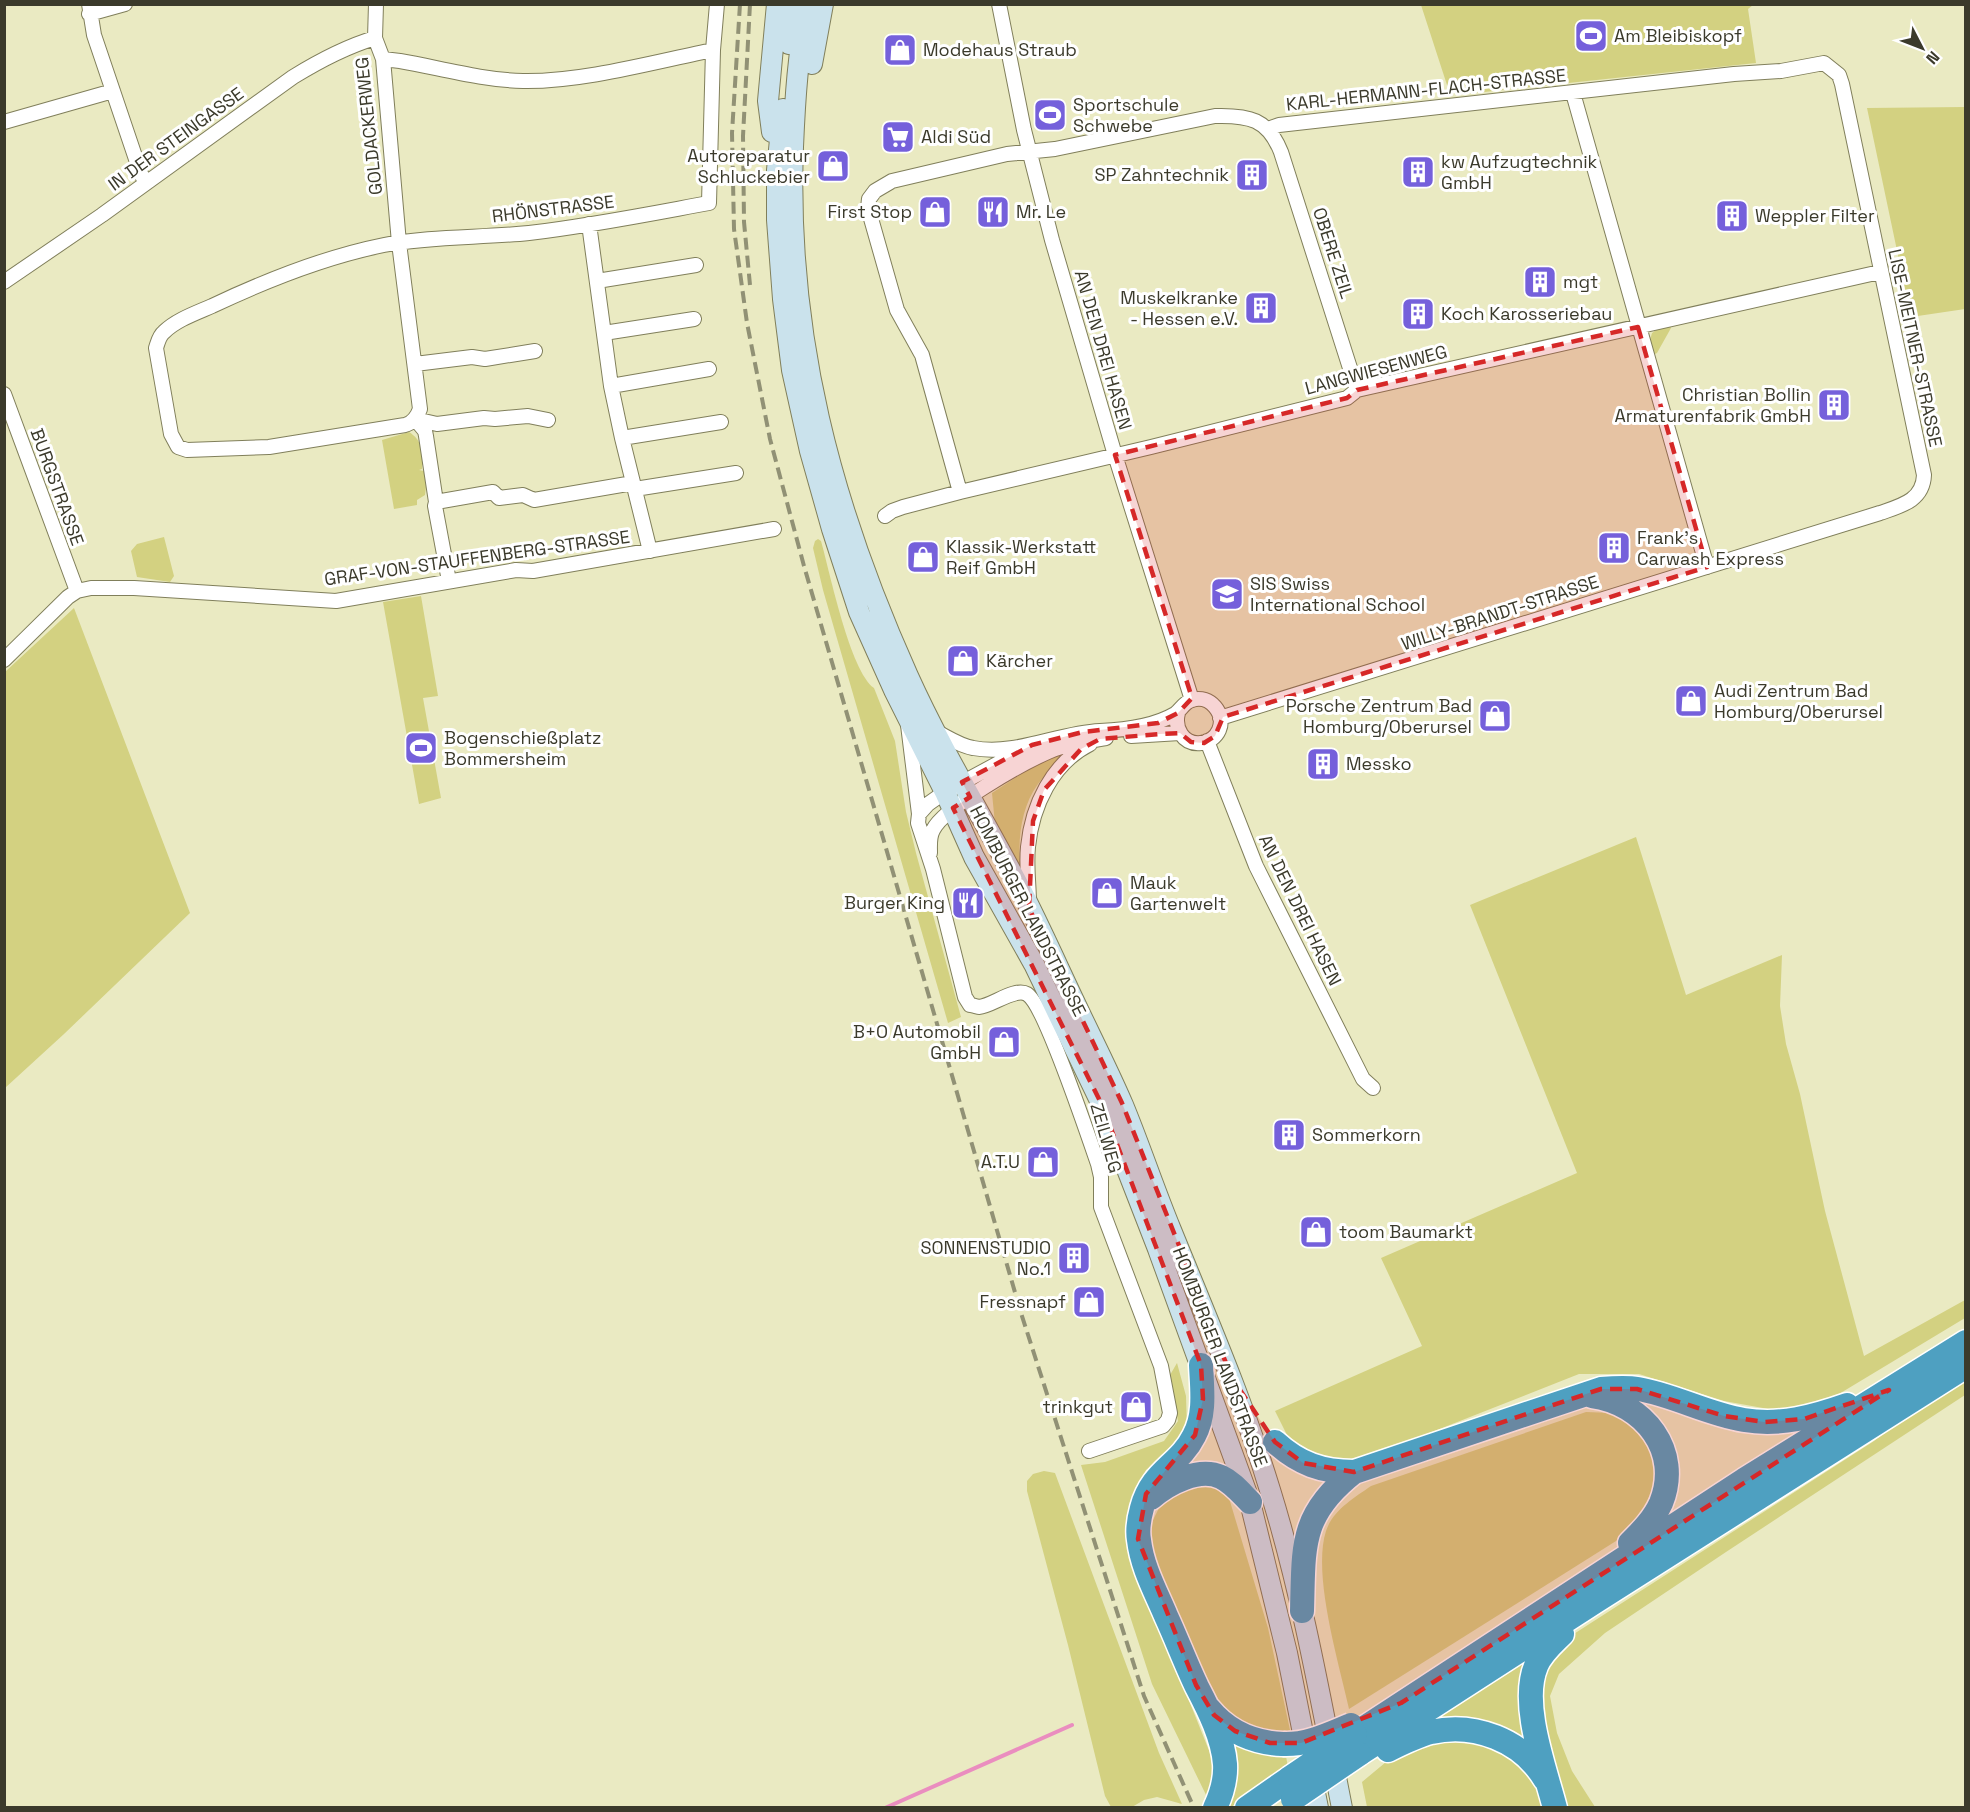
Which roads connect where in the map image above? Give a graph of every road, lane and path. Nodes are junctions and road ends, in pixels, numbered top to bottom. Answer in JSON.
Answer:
{"nodes":[{"id":1,"x":125,"y":4,"type":"edge"},
{"id":2,"x":376,"y":4,"type":"edge"},
{"id":3,"x":717,"y":4,"type":"edge"},
{"id":4,"x":777,"y":4,"type":"edge"},
{"id":5,"x":793,"y":4,"type":"edge"},
{"id":6,"x":808,"y":4,"type":"edge"},
{"id":7,"x":823,"y":4,"type":"edge"},
{"id":8,"x":999,"y":4,"type":"edge"},
{"id":9,"x":89,"y":9,"type":"edge"},
{"id":10,"x":375,"y":38,"type":"junction"},
{"id":11,"x":713,"y":50,"type":"junction"},
{"id":12,"x":383,"y":59,"type":"junction"},
{"id":13,"x":1839,"y":75,"type":"joint"},
{"id":14,"x":113,"y":91,"type":"junction"},
{"id":15,"x":1573,"y":93,"type":"junction"},
{"id":16,"x":4,"y":122,"type":"edge"},
{"id":17,"x":1268,"y":129,"type":"junction"},
{"id":18,"x":1029,"y":152,"type":"junction"},
{"id":19,"x":785,"y":172,"type":"junction"},
{"id":20,"x":146,"y":183,"type":"junction"},
{"id":21,"x":589,"y":224,"type":"junction"},
{"id":22,"x":399,"y":243,"type":"junction"},
{"id":23,"x":696,"y":265,"type":"dead end"},
{"id":24,"x":1881,"y":272,"type":"junction"},
{"id":25,"x":597,"y":281,"type":"junction"},
{"id":26,"x":4,"y":282,"type":"edge"},
{"id":27,"x":694,"y":319,"type":"dead end"},
{"id":28,"x":1638,"y":327,"type":"junction"},
{"id":29,"x":604,"y":333,"type":"junction"},
{"id":30,"x":536,"y":351,"type":"dead end"},
{"id":31,"x":415,"y":364,"type":"junction"},
{"id":32,"x":709,"y":369,"type":"dead end"},
{"id":33,"x":612,"y":386,"type":"junction"},
{"id":34,"x":1357,"y":390,"type":"junction"},
{"id":35,"x":4,"y":393,"type":"edge"},
{"id":36,"x":415,"y":419,"type":"junction"},
{"id":37,"x":549,"y":420,"type":"dead end"},
{"id":38,"x":721,"y":422,"type":"dead end"},
{"id":39,"x":622,"y":438,"type":"junction"},
{"id":40,"x":1115,"y":455,"type":"junction"},
{"id":41,"x":736,"y":473,"type":"dead end"},
{"id":42,"x":634,"y":486,"type":"junction"},
{"id":43,"x":1921,"y":489,"type":"joint"},
{"id":44,"x":960,"y":492,"type":"junction"},
{"id":45,"x":436,"y":502,"type":"junction"},
{"id":46,"x":885,"y":516,"type":"dead end"},
{"id":47,"x":774,"y":529,"type":"dead end"},
{"id":48,"x":651,"y":551,"type":"junction"},
{"id":49,"x":1707,"y":567,"type":"junction"},
{"id":50,"x":449,"y":581,"type":"junction"},
{"id":51,"x":77,"y":591,"type":"junction"},
{"id":52,"x":4,"y":660,"type":"edge"},
{"id":53,"x":1192,"y":700,"type":"junction"},
{"id":54,"x":1178,"y":713,"type":"junction"},
{"id":55,"x":1221,"y":718,"type":"junction"},
{"id":56,"x":907,"y":720,"type":"junction"},
{"id":57,"x":935,"y":731,"type":"junction"},
{"id":58,"x":1180,"y":733,"type":"junction"},
{"id":59,"x":1101,"y":739,"type":"junction"},
{"id":60,"x":1207,"y":741,"type":"junction"},
{"id":61,"x":1032,"y":745,"type":"junction"},
{"id":62,"x":957,"y":795,"type":"junction"},
{"id":63,"x":919,"y":814,"type":"junction"},
{"id":64,"x":930,"y":855,"type":"junction"},
{"id":65,"x":1029,"y":908,"type":"junction"},
{"id":66,"x":1373,"y":1088,"type":"dead end"},
{"id":67,"x":1965,"y":1342,"type":"edge"},
{"id":68,"x":1201,"y":1365,"type":"junction"},
{"id":69,"x":1965,"y":1366,"type":"edge"},
{"id":70,"x":1232,"y":1378,"type":"junction"},
{"id":71,"x":1889,"y":1390,"type":"junction"},
{"id":72,"x":1575,"y":1397,"type":"junction"},
{"id":73,"x":1275,"y":1442,"type":"joint"},
{"id":74,"x":1089,"y":1452,"type":"dead end"},
{"id":75,"x":1354,"y":1472,"type":"junction"},
{"id":76,"x":1250,"y":1502,"type":"junction"},
{"id":77,"x":1141,"y":1512,"type":"junction"},
{"id":78,"x":1597,"y":1576,"type":"junction"},
{"id":79,"x":1596,"y":1601,"type":"junction"},
{"id":80,"x":1302,"y":1611,"type":"junction"},
{"id":81,"x":1207,"y":1706,"type":"junction"},
{"id":82,"x":1357,"y":1744,"type":"junction"},
{"id":83,"x":1288,"y":1795,"type":"edge"},
{"id":84,"x":1552,"y":1798,"type":"edge"},
{"id":85,"x":1215,"y":1808,"type":"edge"},
{"id":86,"x":1247,"y":1808,"type":"edge"},
{"id":87,"x":1318,"y":1808,"type":"edge"},
{"id":88,"x":1342,"y":1808,"type":"edge"}],
"edges":[{"from":1,"to":9,"type":"street"},
{"from":2,"to":10,"type":"street","name":"GOLDACKERWEG"},
{"from":3,"to":11,"type":"street"},
{"from":4,"to":19,"type":"main road"},
{"from":5,"to":19,"type":"main road","name":"HOMBURGER LANDSTRASSE"},
{"from":6,"to":19,"type":"main road","name":"HOMBURGER LANDSTRASSE"},
{"from":7,"to":19,"type":"main road"},
{"from":8,"to":18,"type":"street","name":"AN DEN DREI HASEN"},
{"from":9,"to":14,"type":"street"},
{"from":10,"to":12,"type":"street","name":"GOLDACKERWEG"},
{"from":10,"to":20,"type":"street","name":"IN DER STEINGASSE"},
{"from":11,"to":12,"type":"street"},
{"from":11,"to":21,"type":"street","name":"RHÖNSTRASSE"},
{"from":12,"to":22,"type":"street","name":"GOLDACKERWEG"},
{"from":13,"to":15,"type":"street","name":"KARL-HERMANN-FLACH-STRASSE"},
{"from":13,"to":24,"type":"street","name":"LISE-MEITNER-STRASSE"},
{"from":14,"to":16,"type":"street"},
{"from":14,"to":20,"type":"street"},
{"from":15,"to":17,"type":"street","name":"KARL-HERMANN-FLACH-STRASSE"},
{"from":15,"to":28,"type":"street"},
{"from":17,"to":18,"type":"street","name":"KARL-HERMANN-FLACH-STRASSE"},
{"from":17,"to":34,"type":"street","name":"OBERE ZEIL"},
{"from":18,"to":40,"type":"street","name":"AN DEN DREI HASEN"},
{"from":18,"to":44,"type":"street","name":"KARL-HERMANN-FLACH-STRASSE"},
{"from":19,"to":56,"type":"main road","name":"HOMBURGER LANDSTRASSE"},
{"from":19,"to":57,"type":"main road","name":"HOMBURGER LANDSTRASSE"},
{"from":20,"to":26,"type":"street","name":"IN DER STEINGASSE"},
{"from":21,"to":22,"type":"street","name":"RHÖNSTRASSE"},
{"from":21,"to":25,"type":"street"},
{"from":22,"to":31,"type":"street","name":"GOLDACKERWEG"},
{"from":22,"to":36,"type":"street","name":"RHÖNSTRASSE"},
{"from":23,"to":25,"type":"street"},
{"from":24,"to":28,"type":"street","name":"LANGWIESENWEG"},
{"from":24,"to":43,"type":"street","name":"LISE-MEITNER-STRASSE"},
{"from":25,"to":29,"type":"street"},
{"from":27,"to":29,"type":"street"},
{"from":28,"to":34,"type":"street","name":"LANGWIESENWEG"},
{"from":28,"to":49,"type":"street"},
{"from":29,"to":33,"type":"street"},
{"from":30,"to":31,"type":"street"},
{"from":31,"to":36,"type":"street","name":"GOLDACKERWEG"},
{"from":32,"to":33,"type":"street"},
{"from":33,"to":39,"type":"street"},
{"from":34,"to":40,"type":"street","name":"LANGWIESENWEG"},
{"from":35,"to":51,"type":"street","name":"BURGSTRASSE"},
{"from":36,"to":37,"type":"street"},
{"from":36,"to":45,"type":"street"},
{"from":38,"to":39,"type":"street"},
{"from":39,"to":42,"type":"street"},
{"from":40,"to":44,"type":"street","name":"LANGWIESENWEG"},
{"from":40,"to":53,"type":"street","name":"AN DEN DREI HASEN"},
{"from":41,"to":42,"type":"street"},
{"from":42,"to":45,"type":"street"},
{"from":42,"to":48,"type":"street"},
{"from":43,"to":49,"type":"street","name":"WILLY-BRANDT-STRASSE"},
{"from":44,"to":46,"type":"street","name":"LANGWIESENWEG"},
{"from":45,"to":50,"type":"street"},
{"from":47,"to":48,"type":"street","name":"GRAF-VON-STAUFFENBERG-STRASSE"},
{"from":48,"to":50,"type":"street","name":"GRAF-VON-STAUFFENBERG-STRASSE"},
{"from":49,"to":55,"type":"street","name":"WILLY-BRANDT-STRASSE"},
{"from":50,"to":51,"type":"street","name":"GRAF-VON-STAUFFENBERG-STRASSE"},
{"from":51,"to":52,"type":"street"},
{"from":53,"to":54,"type":"street"},
{"from":53,"to":55,"type":"street"},
{"from":54,"to":58,"type":"street"},
{"from":54,"to":61,"type":"street"},
{"from":55,"to":60,"type":"street"},
{"from":56,"to":62,"type":"main road","name":"HOMBURGER LANDSTRASSE"},
{"from":56,"to":63,"type":"street","name":"ZEILWEG"},
{"from":57,"to":61,"type":"street"},
{"from":57,"to":62,"type":"main road","name":"HOMBURGER LANDSTRASSE"},
{"from":58,"to":59,"type":"street"},
{"from":58,"to":60,"type":"street"},
{"from":59,"to":62,"type":"street"},
{"from":59,"to":65,"type":"street"},
{"from":60,"to":66,"type":"street","name":"AN DEN DREI HASEN"},
{"from":61,"to":62,"type":"street"},
{"from":62,"to":63,"type":"street"},
{"from":62,"to":64,"type":"street","name":"ZEILWEG"},
{"from":62,"to":65,"type":"main road","name":"HOMBURGER LANDSTRASSE"},
{"from":62,"to":68,"type":"main road","name":"HOMBURGER LANDSTRASSE"},
{"from":63,"to":64,"type":"street","name":"ZEILWEG"},
{"from":64,"to":74,"type":"street","name":"ZEILWEG"},
{"from":65,"to":70,"type":"main road","name":"HOMBURGER LANDSTRASSE"},
{"from":67,"to":71,"type":"highway"},
{"from":68,"to":76,"type":"main road","name":"HOMBURGER LANDSTRASSE"},
{"from":68,"to":77,"type":"highway"},
{"from":69,"to":79,"type":"highway"},
{"from":70,"to":73,"type":"main road"},
{"from":70,"to":80,"type":"main road","name":"HOMBURGER LANDSTRASSE"},
{"from":71,"to":72,"type":"highway"},
{"from":71,"to":78,"type":"highway"},
{"from":72,"to":75,"type":"highway"},
{"from":72,"to":78,"type":"highway"},
{"from":73,"to":75,"type":"highway"},
{"from":75,"to":80,"type":"highway"},
{"from":76,"to":77,"type":"highway"},
{"from":76,"to":87,"type":"main road","name":"HOMBURGER LANDSTRASSE"},
{"from":77,"to":81,"type":"highway"},
{"from":78,"to":82,"type":"highway"},
{"from":79,"to":82,"type":"highway"},
{"from":79,"to":84,"type":"highway"},
{"from":80,"to":88,"type":"main road","name":"HOMBURGER LANDSTRASSE"},
{"from":81,"to":82,"type":"highway","bridge":true},
{"from":81,"to":85,"type":"highway"},
{"from":82,"to":83,"type":"highway","bridge":true},
{"from":82,"to":83,"type":"highway","bridge":true},
{"from":82,"to":84,"type":"highway"},
{"from":83,"to":86,"type":"highway"}]}
